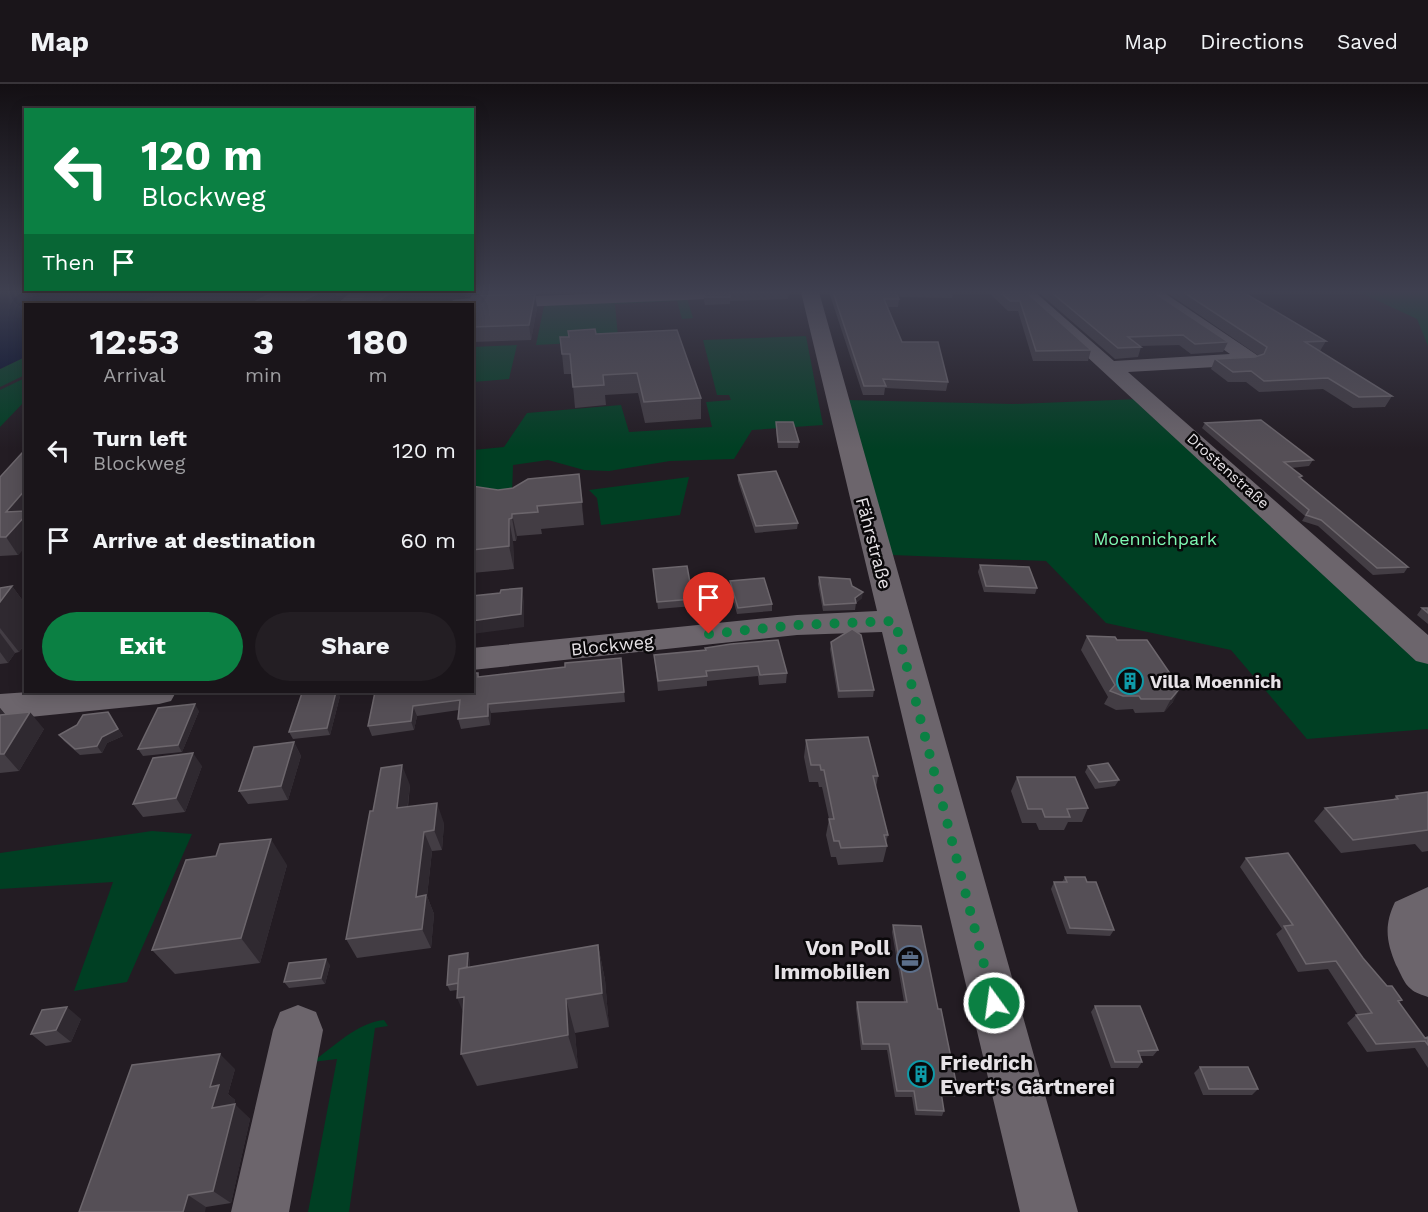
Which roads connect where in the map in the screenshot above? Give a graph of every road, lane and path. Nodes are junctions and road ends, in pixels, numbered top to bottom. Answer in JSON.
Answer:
{"nodes":[{"id":1,"x":824,"y":345,"type":"edge"},
{"id":2,"x":1085,"y":345,"type":"edge"},
{"id":3,"x":1229,"y":345,"type":"edge"},
{"id":4,"x":1110,"y":367,"type":"junction"},
{"id":5,"x":895,"y":621,"type":"junction"},
{"id":6,"x":1428,"y":653,"type":"edge"},
{"id":7,"x":474,"y":659,"type":"edge"},
{"id":8,"x":148,"y":693,"type":"edge"},
{"id":9,"x":0,"y":707,"type":"edge"},
{"id":10,"x":1428,"y":907,"type":"edge"},
{"id":11,"x":1428,"y":974,"type":"edge"},
{"id":12,"x":298,"y":1029,"type":"dead end"},
{"id":13,"x":260,"y":1212,"type":"edge"},
{"id":14,"x":1048,"y":1212,"type":"edge"}],
"edges":[{"from":1,"to":5,"type":"street","name":"Fährstraße"},
{"from":2,"to":4,"type":"street","name":"Drostenstraße"},
{"from":3,"to":4,"type":"street"},
{"from":4,"to":6,"type":"street","name":"Drostenstraße"},
{"from":5,"to":7,"type":"street","name":"Blockweg"},
{"from":5,"to":14,"type":"street","name":"Fährstraße"},
{"from":8,"to":9,"type":"street"},
{"from":10,"to":11,"type":"street"},
{"from":12,"to":13,"type":"street"}]}
